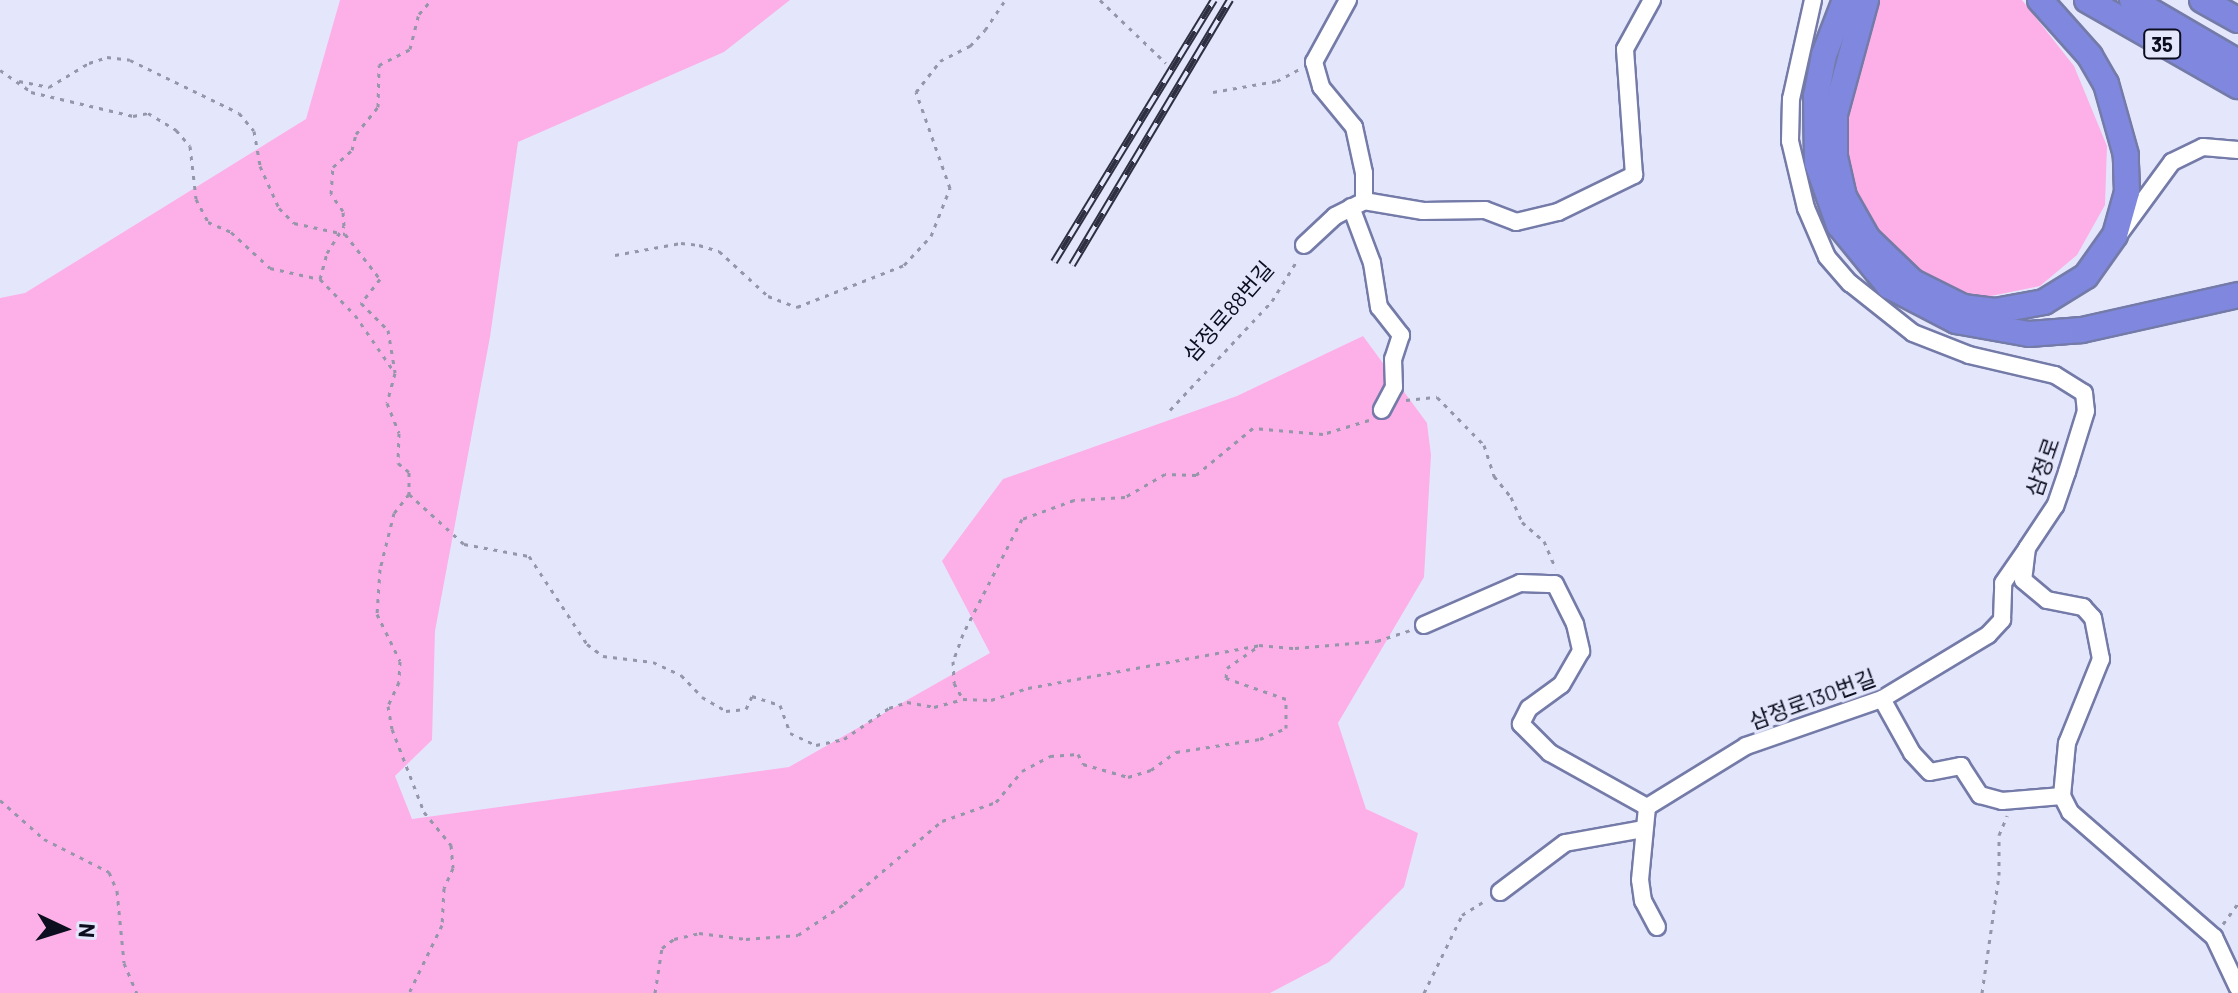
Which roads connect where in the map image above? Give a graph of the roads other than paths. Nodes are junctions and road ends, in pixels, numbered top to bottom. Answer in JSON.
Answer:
{"nodes":[{"id":1,"x":1348,"y":0,"type":"edge"},
{"id":2,"x":1652,"y":0,"type":"edge"},
{"id":3,"x":1813,"y":0,"type":"edge"},
{"id":4,"x":1845,"y":0,"type":"edge"},
{"id":5,"x":1866,"y":0,"type":"edge"},
{"id":6,"x":2040,"y":0,"type":"edge"},
{"id":7,"x":2087,"y":0,"type":"edge"},
{"id":8,"x":2132,"y":0,"type":"edge"},
{"id":9,"x":2202,"y":0,"type":"edge"},
{"id":10,"x":2238,"y":20,"type":"edge"},
{"id":11,"x":2238,"y":62,"type":"edge"},
{"id":12,"x":2238,"y":86,"type":"edge"},
{"id":13,"x":2238,"y":150,"type":"edge"},
{"id":14,"x":1358,"y":204,"type":"junction"},
{"id":15,"x":1304,"y":245,"type":"road end"},
{"id":16,"x":2100,"y":259,"type":"junction"},
{"id":17,"x":2233,"y":294,"type":"edge"},
{"id":18,"x":1382,"y":410,"type":"road end"},
{"id":19,"x":2027,"y":548,"type":"junction"},
{"id":20,"x":1424,"y":625,"type":"road end"},
{"id":21,"x":1882,"y":699,"type":"junction"},
{"id":22,"x":2062,"y":796,"type":"junction"},
{"id":23,"x":1647,"y":807,"type":"junction"},
{"id":24,"x":1643,"y":829,"type":"junction"},
{"id":25,"x":1500,"y":892,"type":"road end"},
{"id":26,"x":1657,"y":927,"type":"dead end"},
{"id":27,"x":2238,"y":988,"type":"edge"}],
"edges":[{"from":1,"to":14,"type":"street"},
{"from":2,"to":14,"type":"street"},
{"from":3,"to":19,"type":"street","name":"삼정로"},
{"from":4,"to":17,"type":"highway"},
{"from":5,"to":16,"type":"highway"},
{"from":6,"to":16,"type":"highway"},
{"from":7,"to":12,"type":"highway","number":"35"},
{"from":8,"to":11,"type":"highway","number":"35"},
{"from":9,"to":10,"type":"highway"},
{"from":13,"to":16,"type":"street"},
{"from":14,"to":15,"type":"street"},
{"from":14,"to":18,"type":"street"},
{"from":19,"to":21,"type":"street","name":"삼정로130번길"},
{"from":19,"to":22,"type":"street"},
{"from":20,"to":23,"type":"street"},
{"from":21,"to":22,"type":"street"},
{"from":21,"to":23,"type":"street","name":"삼정로130번길"},
{"from":22,"to":27,"type":"street"},
{"from":23,"to":24,"type":"street"},
{"from":24,"to":25,"type":"street"},
{"from":24,"to":26,"type":"street"}]}
